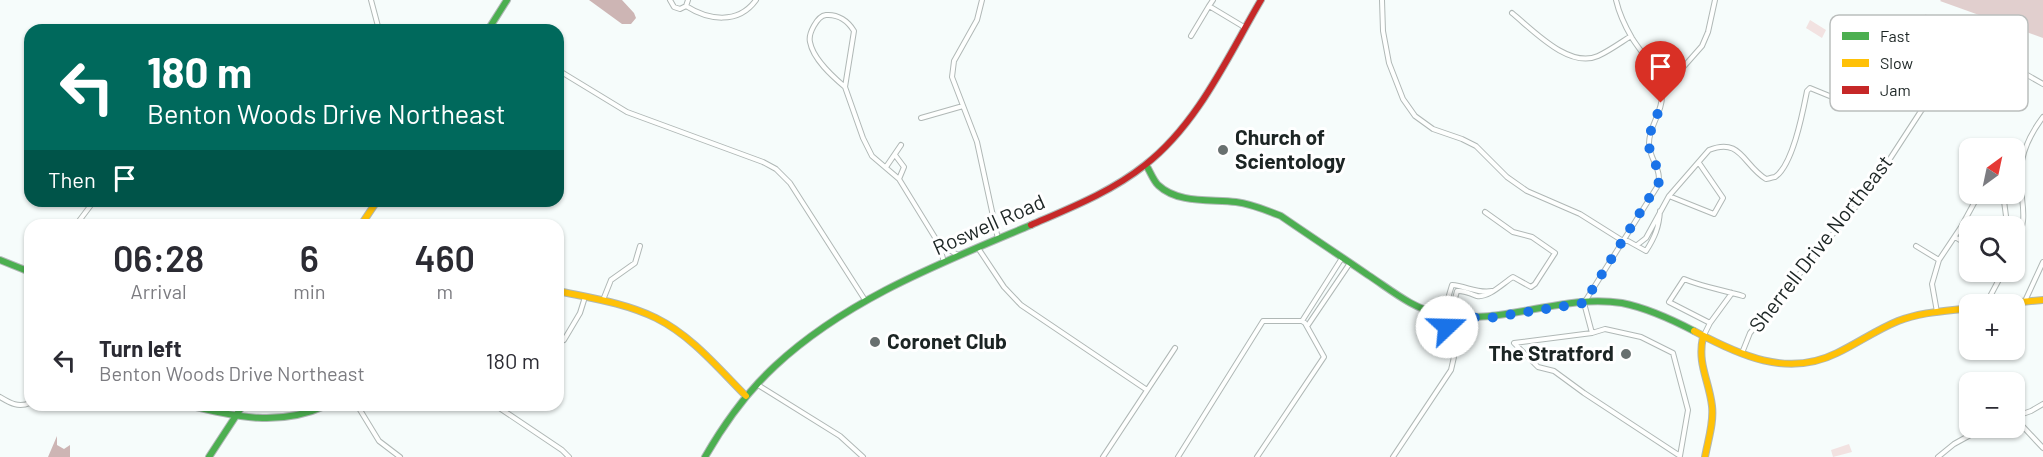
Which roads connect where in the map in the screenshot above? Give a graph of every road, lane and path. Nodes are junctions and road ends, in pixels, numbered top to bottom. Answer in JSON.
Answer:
{"nodes":[{"id":1,"x":371,"y":0,"type":"edge"},
{"id":2,"x":507,"y":0,"type":"edge"},
{"id":3,"x":670,"y":0,"type":"edge"},
{"id":4,"x":688,"y":0,"type":"edge"},
{"id":5,"x":756,"y":0,"type":"edge"},
{"id":6,"x":982,"y":0,"type":"edge"},
{"id":7,"x":1213,"y":0,"type":"edge"},
{"id":8,"x":1261,"y":0,"type":"edge"},
{"id":9,"x":1382,"y":0,"type":"edge"},
{"id":10,"x":1616,"y":0,"type":"edge"},
{"id":11,"x":1715,"y":0,"type":"edge"},
{"id":12,"x":686,"y":6,"type":"junction"},
{"id":13,"x":1209,"y":6,"type":"junction"},
{"id":14,"x":1512,"y":13,"type":"dead end"},
{"id":15,"x":377,"y":24,"type":"edge"},
{"id":16,"x":494,"y":24,"type":"edge"},
{"id":17,"x":1244,"y":27,"type":"junction"},
{"id":18,"x":1191,"y":36,"type":"dead end"},
{"id":19,"x":1631,"y":36,"type":"junction"},
{"id":20,"x":564,"y":74,"type":"edge"},
{"id":21,"x":2028,"y":75,"type":"edge"},
{"id":22,"x":2043,"y":84,"type":"edge"},
{"id":23,"x":845,"y":87,"type":"junction"},
{"id":24,"x":1662,"y":96,"type":"junction"},
{"id":25,"x":1830,"y":97,"type":"edge"},
{"id":26,"x":963,"y":106,"type":"junction"},
{"id":27,"x":1921,"y":111,"type":"edge"},
{"id":28,"x":2043,"y":117,"type":"edge"},
{"id":29,"x":921,"y":118,"type":"dead end"},
{"id":30,"x":901,"y":145,"type":"dead end"},
{"id":31,"x":895,"y":155,"type":"junction"},
{"id":32,"x":1699,"y":163,"type":"junction"},
{"id":33,"x":1146,"y":165,"type":"junction"},
{"id":34,"x":886,"y":167,"type":"junction"},
{"id":35,"x":899,"y":179,"type":"junction"},
{"id":36,"x":1670,"y":196,"type":"junction"},
{"id":37,"x":1973,"y":204,"type":"edge"},
{"id":38,"x":1660,"y":211,"type":"junction"},
{"id":39,"x":1485,"y":212,"type":"dead end"},
{"id":40,"x":2023,"y":216,"type":"edge"},
{"id":41,"x":1954,"y":237,"type":"junction"},
{"id":42,"x":998,"y":239,"type":"junction"},
{"id":43,"x":1959,"y":240,"type":"edge"},
{"id":44,"x":1623,"y":241,"type":"junction"},
{"id":45,"x":939,"y":243,"type":"junction"},
{"id":46,"x":640,"y":246,"type":"dead end"},
{"id":47,"x":1637,"y":246,"type":"junction"},
{"id":48,"x":1916,"y":246,"type":"dead end"},
{"id":49,"x":978,"y":248,"type":"junction"},
{"id":50,"x":959,"y":256,"type":"junction"},
{"id":51,"x":1342,"y":258,"type":"junction"},
{"id":52,"x":0,"y":260,"type":"edge"},
{"id":53,"x":1939,"y":260,"type":"junction"},
{"id":54,"x":944,"y":262,"type":"junction"},
{"id":55,"x":2043,"y":262,"type":"edge"},
{"id":56,"x":1350,"y":263,"type":"junction"},
{"id":57,"x":24,"y":270,"type":"edge"},
{"id":58,"x":564,"y":292,"type":"edge"},
{"id":59,"x":1732,"y":292,"type":"junction"},
{"id":60,"x":1743,"y":296,"type":"dead end"},
{"id":61,"x":585,"y":297,"type":"junction"},
{"id":62,"x":603,"y":300,"type":"junction"},
{"id":63,"x":865,"y":300,"type":"junction"},
{"id":64,"x":2043,"y":300,"type":"edge"},
{"id":65,"x":2025,"y":302,"type":"joint"},
{"id":66,"x":1584,"y":303,"type":"junction"},
{"id":67,"x":1959,"y":309,"type":"edge"},
{"id":68,"x":1937,"y":312,"type":"junction"},
{"id":69,"x":1449,"y":317,"type":"junction"},
{"id":70,"x":1302,"y":321,"type":"junction"},
{"id":71,"x":1710,"y":323,"type":"junction"},
{"id":72,"x":1308,"y":326,"type":"junction"},
{"id":73,"x":1592,"y":333,"type":"junction"},
{"id":74,"x":1703,"y":337,"type":"junction"},
{"id":75,"x":564,"y":340,"type":"dead end"},
{"id":76,"x":1175,"y":348,"type":"dead end"},
{"id":77,"x":1742,"y":353,"type":"junction"},
{"id":78,"x":757,"y":384,"type":"junction"},
{"id":79,"x":1147,"y":390,"type":"junction"},
{"id":80,"x":746,"y":396,"type":"junction"},
{"id":81,"x":0,"y":397,"type":"edge"},
{"id":82,"x":2043,"y":404,"type":"edge"},
{"id":83,"x":24,"y":405,"type":"edge"},
{"id":84,"x":208,"y":411,"type":"edge"},
{"id":85,"x":239,"y":411,"type":"edge"},
{"id":86,"x":315,"y":411,"type":"edge"},
{"id":87,"x":361,"y":411,"type":"edge"},
{"id":88,"x":504,"y":411,"type":"edge"},
{"id":89,"x":2025,"y":413,"type":"edge"},
{"id":90,"x":236,"y":416,"type":"junction"},
{"id":91,"x":2025,"y":429,"type":"edge"},
{"id":92,"x":1965,"y":438,"type":"edge"},
{"id":93,"x":2043,"y":448,"type":"edge"},
{"id":94,"x":209,"y":457,"type":"edge"},
{"id":95,"x":400,"y":457,"type":"edge"},
{"id":96,"x":568,"y":457,"type":"edge"},
{"id":97,"x":705,"y":457,"type":"edge"},
{"id":98,"x":863,"y":457,"type":"edge"},
{"id":99,"x":1103,"y":457,"type":"edge"},
{"id":100,"x":1178,"y":457,"type":"edge"},
{"id":101,"x":1257,"y":457,"type":"edge"},
{"id":102,"x":1393,"y":457,"type":"edge"},
{"id":103,"x":1705,"y":457,"type":"edge"},
{"id":104,"x":1939,"y":457,"type":"edge"}],
"edges":[{"from":1,"to":15,"type":"street"},
{"from":2,"to":16,"type":"main road"},
{"from":3,"to":12,"type":"street"},
{"from":4,"to":12,"type":"street"},
{"from":5,"to":12,"type":"street"},
{"from":6,"to":26,"type":"street"},
{"from":7,"to":13,"type":"street"},
{"from":8,"to":17,"type":"main road","name":"Roswell Road"},
{"from":9,"to":44,"type":"street"},
{"from":10,"to":19,"type":"street"},
{"from":11,"to":24,"type":"street"},
{"from":13,"to":17,"type":"street"},
{"from":13,"to":18,"type":"street"},
{"from":14,"to":19,"type":"street"},
{"from":17,"to":33,"type":"main road","name":"Roswell Road"},
{"from":19,"to":24,"type":"street"},
{"from":20,"to":63,"type":"street"},
{"from":21,"to":22,"type":"street","name":"Sherrell Drive Northeast"},
{"from":23,"to":23,"type":"street"},
{"from":23,"to":34,"type":"street"},
{"from":24,"to":44,"type":"street"},
{"from":25,"to":32,"type":"street"},
{"from":26,"to":29,"type":"street"},
{"from":26,"to":42,"type":"street"},
{"from":27,"to":77,"type":"street","name":"Sherrell Drive Northeast"},
{"from":28,"to":40,"type":"street"},
{"from":30,"to":31,"type":"street"},
{"from":31,"to":34,"type":"street"},
{"from":31,"to":35,"type":"street"},
{"from":32,"to":36,"type":"street"},
{"from":32,"to":36,"type":"street"},
{"from":33,"to":42,"type":"main road","name":"Roswell Road"},
{"from":33,"to":51,"type":"main road"},
{"from":34,"to":35,"type":"street"},
{"from":35,"to":45,"type":"street"},
{"from":36,"to":38,"type":"street"},
{"from":37,"to":41,"type":"street"},
{"from":38,"to":47,"type":"street"},
{"from":38,"to":47,"type":"street"},
{"from":39,"to":69,"type":"street"},
{"from":41,"to":43,"type":"street"},
{"from":41,"to":53,"type":"street"},
{"from":42,"to":49,"type":"main road","name":"Roswell Road"},
{"from":44,"to":47,"type":"street"},
{"from":44,"to":66,"type":"street"},
{"from":45,"to":50,"type":"street"},
{"from":45,"to":54,"type":"street"},
{"from":46,"to":62,"type":"street"},
{"from":48,"to":53,"type":"street"},
{"from":49,"to":50,"type":"main road","name":"Roswell Road"},
{"from":49,"to":79,"type":"street"},
{"from":50,"to":54,"type":"main road","name":"Roswell Road"},
{"from":51,"to":56,"type":"main road"},
{"from":51,"to":70,"type":"street"},
{"from":52,"to":57,"type":"main road"},
{"from":53,"to":68,"type":"street"},
{"from":54,"to":63,"type":"main road","name":"Roswell Road"},
{"from":55,"to":65,"type":"street"},
{"from":56,"to":69,"type":"main road"},
{"from":56,"to":72,"type":"street"},
{"from":58,"to":61,"type":"main road"},
{"from":59,"to":60,"type":"street"},
{"from":59,"to":71,"type":"street"},
{"from":59,"to":71,"type":"street"},
{"from":61,"to":62,"type":"main road"},
{"from":61,"to":75,"type":"street"},
{"from":62,"to":80,"type":"main road"},
{"from":63,"to":78,"type":"main road","name":"Roswell Road"},
{"from":64,"to":65,"type":"main road"},
{"from":66,"to":69,"type":"main road"},
{"from":66,"to":73,"type":"street"},
{"from":66,"to":74,"type":"main road"},
{"from":67,"to":68,"type":"main road"},
{"from":68,"to":77,"type":"main road"},
{"from":69,"to":102,"type":"street"},
{"from":70,"to":72,"type":"street"},
{"from":70,"to":100,"type":"street"},
{"from":71,"to":74,"type":"street"},
{"from":72,"to":101,"type":"street"},
{"from":73,"to":73,"type":"street"},
{"from":74,"to":77,"type":"main road"},
{"from":74,"to":103,"type":"main road"},
{"from":76,"to":79,"type":"street"},
{"from":78,"to":80,"type":"main road","name":"Roswell Road"},
{"from":78,"to":98,"type":"street"},
{"from":79,"to":99,"type":"street"},
{"from":80,"to":97,"type":"main road","name":"Roswell Road"},
{"from":81,"to":83,"type":"street"},
{"from":82,"to":89,"type":"street"},
{"from":84,"to":90,"type":"main road"},
{"from":85,"to":90,"type":"main road"},
{"from":86,"to":90,"type":"main road"},
{"from":87,"to":95,"type":"street"},
{"from":88,"to":96,"type":"street"},
{"from":90,"to":94,"type":"main road"},
{"from":91,"to":93,"type":"street"},
{"from":92,"to":104,"type":"street"}]}
